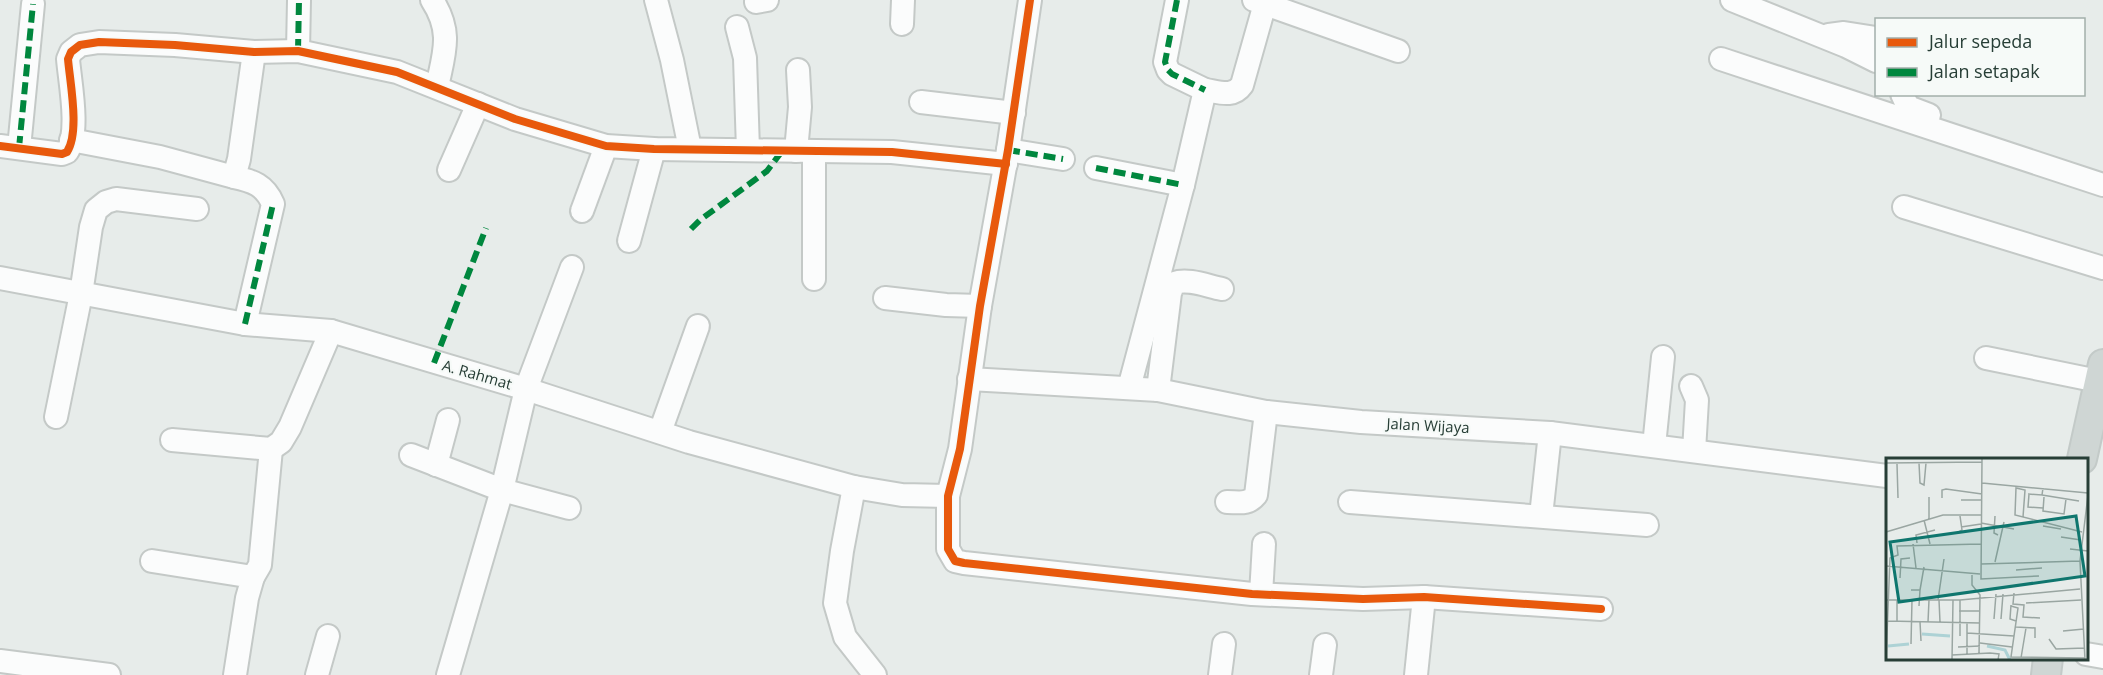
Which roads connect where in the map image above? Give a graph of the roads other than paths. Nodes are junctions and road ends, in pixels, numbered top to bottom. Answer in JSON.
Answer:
{"nodes":[{"id":1,"x":299,"y":0,"type":"edge"},
{"id":2,"x":432,"y":0,"type":"edge"},
{"id":3,"x":656,"y":0,"type":"edge"},
{"id":4,"x":903,"y":0,"type":"edge"},
{"id":5,"x":1030,"y":0,"type":"edge"},
{"id":6,"x":1177,"y":0,"type":"edge"},
{"id":7,"x":1732,"y":0,"type":"edge"},
{"id":8,"x":1262,"y":1,"type":"edge"},
{"id":9,"x":33,"y":4,"type":"dead end"},
{"id":10,"x":902,"y":24,"type":"dead end"},
{"id":11,"x":737,"y":27,"type":"dead end"},
{"id":12,"x":1821,"y":35,"type":"junction"},
{"id":13,"x":1875,"y":38,"type":"edge"},
{"id":14,"x":298,"y":51,"type":"junction"},
{"id":15,"x":1398,"y":51,"type":"dead end"},
{"id":16,"x":254,"y":52,"type":"junction"},
{"id":17,"x":1721,"y":59,"type":"dead end"},
{"id":18,"x":1875,"y":61,"type":"edge"},
{"id":19,"x":798,"y":70,"type":"dead end"},
{"id":20,"x":437,"y":87,"type":"junction"},
{"id":21,"x":1205,"y":90,"type":"junction"},
{"id":22,"x":1903,"y":96,"type":"edge"},
{"id":23,"x":921,"y":102,"type":"dead end"},
{"id":24,"x":478,"y":104,"type":"junction"},
{"id":25,"x":1924,"y":104,"type":"edge"},
{"id":26,"x":1014,"y":113,"type":"junction"},
{"id":27,"x":71,"y":140,"type":"junction"},
{"id":28,"x":606,"y":146,"type":"junction"},
{"id":29,"x":9,"y":147,"type":"edge"},
{"id":30,"x":654,"y":149,"type":"junction"},
{"id":31,"x":690,"y":149,"type":"junction"},
{"id":32,"x":748,"y":150,"type":"junction"},
{"id":33,"x":805,"y":151,"type":"junction"},
{"id":34,"x":1007,"y":157,"type":"junction"},
{"id":35,"x":1063,"y":159,"type":"dead end"},
{"id":36,"x":1096,"y":168,"type":"dead end"},
{"id":37,"x":449,"y":170,"type":"dead end"},
{"id":38,"x":2103,"y":171,"type":"edge"},
{"id":39,"x":234,"y":177,"type":"junction"},
{"id":40,"x":1183,"y":185,"type":"junction"},
{"id":41,"x":2103,"y":185,"type":"edge"},
{"id":42,"x":1904,"y":207,"type":"dead end"},
{"id":43,"x":197,"y":208,"type":"dead end"},
{"id":44,"x":582,"y":211,"type":"dead end"},
{"id":45,"x":629,"y":241,"type":"dead end"},
{"id":46,"x":572,"y":267,"type":"dead end"},
{"id":47,"x":2103,"y":268,"type":"edge"},
{"id":48,"x":0,"y":278,"type":"edge"},
{"id":49,"x":814,"y":279,"type":"dead end"},
{"id":50,"x":1221,"y":288,"type":"dead end"},
{"id":51,"x":81,"y":294,"type":"junction"},
{"id":52,"x":885,"y":298,"type":"dead end"},
{"id":53,"x":980,"y":306,"type":"junction"},
{"id":54,"x":245,"y":324,"type":"junction"},
{"id":55,"x":698,"y":326,"type":"dead end"},
{"id":56,"x":331,"y":331,"type":"junction"},
{"id":57,"x":1663,"y":357,"type":"dead end"},
{"id":58,"x":1986,"y":358,"type":"dead end"},
{"id":59,"x":2102,"y":375,"type":"edge"},
{"id":60,"x":969,"y":379,"type":"junction"},
{"id":61,"x":1691,"y":386,"type":"dead end"},
{"id":62,"x":1129,"y":388,"type":"junction"},
{"id":63,"x":526,"y":389,"type":"junction"},
{"id":64,"x":1158,"y":390,"type":"junction"},
{"id":65,"x":1266,"y":412,"type":"junction"},
{"id":66,"x":56,"y":417,"type":"dead end"},
{"id":67,"x":448,"y":420,"type":"dead end"},
{"id":68,"x":660,"y":432,"type":"junction"},
{"id":69,"x":1550,"y":433,"type":"junction"},
{"id":70,"x":172,"y":440,"type":"dead end"},
{"id":71,"x":1654,"y":446,"type":"junction"},
{"id":72,"x":271,"y":448,"type":"junction"},
{"id":73,"x":1694,"y":451,"type":"junction"},
{"id":74,"x":411,"y":455,"type":"dead end"},
{"id":75,"x":2082,"y":458,"type":"edge"},
{"id":76,"x":436,"y":465,"type":"junction"},
{"id":77,"x":1886,"y":476,"type":"edge"},
{"id":78,"x":854,"y":487,"type":"junction"},
{"id":79,"x":502,"y":490,"type":"junction"},
{"id":80,"x":948,"y":496,"type":"junction"},
{"id":81,"x":1227,"y":502,"type":"dead end"},
{"id":82,"x":1350,"y":502,"type":"dead end"},
{"id":83,"x":569,"y":508,"type":"dead end"},
{"id":84,"x":1541,"y":516,"type":"junction"},
{"id":85,"x":1647,"y":525,"type":"dead end"},
{"id":86,"x":1264,"y":543,"type":"dead end"},
{"id":87,"x":152,"y":561,"type":"dead end"},
{"id":88,"x":253,"y":577,"type":"junction"},
{"id":89,"x":1261,"y":594,"type":"junction"},
{"id":90,"x":1424,"y":597,"type":"junction"},
{"id":91,"x":1601,"y":609,"type":"dead end"},
{"id":92,"x":328,"y":636,"type":"dead end"},
{"id":93,"x":1224,"y":645,"type":"dead end"},
{"id":94,"x":1325,"y":645,"type":"dead end"},
{"id":95,"x":2088,"y":654,"type":"edge"},
{"id":96,"x":2103,"y":657,"type":"edge"},
{"id":97,"x":0,"y":660,"type":"edge"},
{"id":98,"x":2048,"y":660,"type":"edge"},
{"id":99,"x":109,"y":675,"type":"edge"},
{"id":100,"x":235,"y":675,"type":"edge"},
{"id":101,"x":317,"y":675,"type":"edge"},
{"id":102,"x":448,"y":675,"type":"edge"},
{"id":103,"x":875,"y":675,"type":"edge"},
{"id":104,"x":1220,"y":675,"type":"edge"},
{"id":105,"x":1321,"y":675,"type":"edge"},
{"id":106,"x":1416,"y":675,"type":"edge"},
{"id":107,"x":2046,"y":675,"type":"edge"}],
"edges":[{"from":1,"to":14,"type":"street"},
{"from":2,"to":20,"type":"street"},
{"from":3,"to":31,"type":"street"},
{"from":4,"to":10,"type":"street"},
{"from":5,"to":26,"type":"street"},
{"from":6,"to":21,"type":"street"},
{"from":7,"to":12,"type":"street"},
{"from":8,"to":15,"type":"street"},
{"from":8,"to":21,"type":"street"},
{"from":9,"to":29,"type":"street"},
{"from":11,"to":32,"type":"street"},
{"from":12,"to":13,"type":"street"},
{"from":12,"to":18,"type":"street"},
{"from":14,"to":16,"type":"street"},
{"from":14,"to":20,"type":"street"},
{"from":16,"to":27,"type":"street"},
{"from":16,"to":39,"type":"street"},
{"from":17,"to":41,"type":"street"},
{"from":19,"to":33,"type":"street"},
{"from":20,"to":24,"type":"street"},
{"from":21,"to":40,"type":"street"},
{"from":22,"to":25,"type":"street"},
{"from":23,"to":26,"type":"street"},
{"from":24,"to":28,"type":"street"},
{"from":24,"to":37,"type":"street"},
{"from":25,"to":38,"type":"street"},
{"from":26,"to":34,"type":"street"},
{"from":27,"to":29,"type":"street"},
{"from":27,"to":39,"type":"street"},
{"from":28,"to":30,"type":"street"},
{"from":28,"to":44,"type":"street"},
{"from":30,"to":31,"type":"street"},
{"from":30,"to":45,"type":"street"},
{"from":31,"to":32,"type":"street"},
{"from":32,"to":33,"type":"street"},
{"from":33,"to":34,"type":"street"},
{"from":33,"to":49,"type":"street"},
{"from":34,"to":35,"type":"street"},
{"from":34,"to":53,"type":"street"},
{"from":36,"to":40,"type":"street"},
{"from":39,"to":54,"type":"street"},
{"from":40,"to":62,"type":"street"},
{"from":42,"to":47,"type":"street"},
{"from":43,"to":51,"type":"street"},
{"from":46,"to":63,"type":"street"},
{"from":48,"to":51,"type":"street","name":"A. Rahmat"},
{"from":50,"to":64,"type":"street"},
{"from":51,"to":54,"type":"street","name":"A. Rahmat"},
{"from":51,"to":66,"type":"street"},
{"from":52,"to":53,"type":"street"},
{"from":53,"to":60,"type":"street"},
{"from":54,"to":56,"type":"street","name":"A. Rahmat"},
{"from":55,"to":68,"type":"street"},
{"from":56,"to":63,"type":"street","name":"A. Rahmat"},
{"from":56,"to":72,"type":"street"},
{"from":57,"to":71,"type":"street"},
{"from":58,"to":59,"type":"street"},
{"from":59,"to":75,"type":"main road"},
{"from":60,"to":62,"type":"street","name":"Jalan Wijaya"},
{"from":60,"to":80,"type":"street"},
{"from":61,"to":73,"type":"street"},
{"from":62,"to":64,"type":"street","name":"Jalan Wijaya"},
{"from":63,"to":68,"type":"street","name":"A. Rahmat"},
{"from":63,"to":79,"type":"street"},
{"from":64,"to":65,"type":"street","name":"Jalan Wijaya"},
{"from":65,"to":69,"type":"street","name":"Jalan Wijaya"},
{"from":65,"to":81,"type":"street"},
{"from":67,"to":76,"type":"street"},
{"from":68,"to":78,"type":"street","name":"A. Rahmat"},
{"from":69,"to":71,"type":"street","name":"Jalan Wijaya"},
{"from":69,"to":84,"type":"street"},
{"from":70,"to":72,"type":"street"},
{"from":71,"to":73,"type":"street","name":"Jalan Wijaya"},
{"from":72,"to":88,"type":"street"},
{"from":73,"to":77,"type":"street","name":"Jalan Wijaya"},
{"from":74,"to":76,"type":"street"},
{"from":76,"to":79,"type":"street"},
{"from":78,"to":80,"type":"street","name":"A. Rahmat"},
{"from":78,"to":103,"type":"street"},
{"from":79,"to":83,"type":"street"},
{"from":79,"to":102,"type":"street"},
{"from":80,"to":89,"type":"street"},
{"from":82,"to":84,"type":"street"},
{"from":84,"to":85,"type":"street"},
{"from":86,"to":89,"type":"street"},
{"from":87,"to":88,"type":"street"},
{"from":88,"to":100,"type":"street"},
{"from":89,"to":90,"type":"street"},
{"from":90,"to":91,"type":"street"},
{"from":90,"to":106,"type":"street"},
{"from":92,"to":101,"type":"street"},
{"from":93,"to":104,"type":"street"},
{"from":94,"to":105,"type":"street"},
{"from":95,"to":96,"type":"street"},
{"from":97,"to":99,"type":"street"},
{"from":98,"to":107,"type":"main road"}]}
